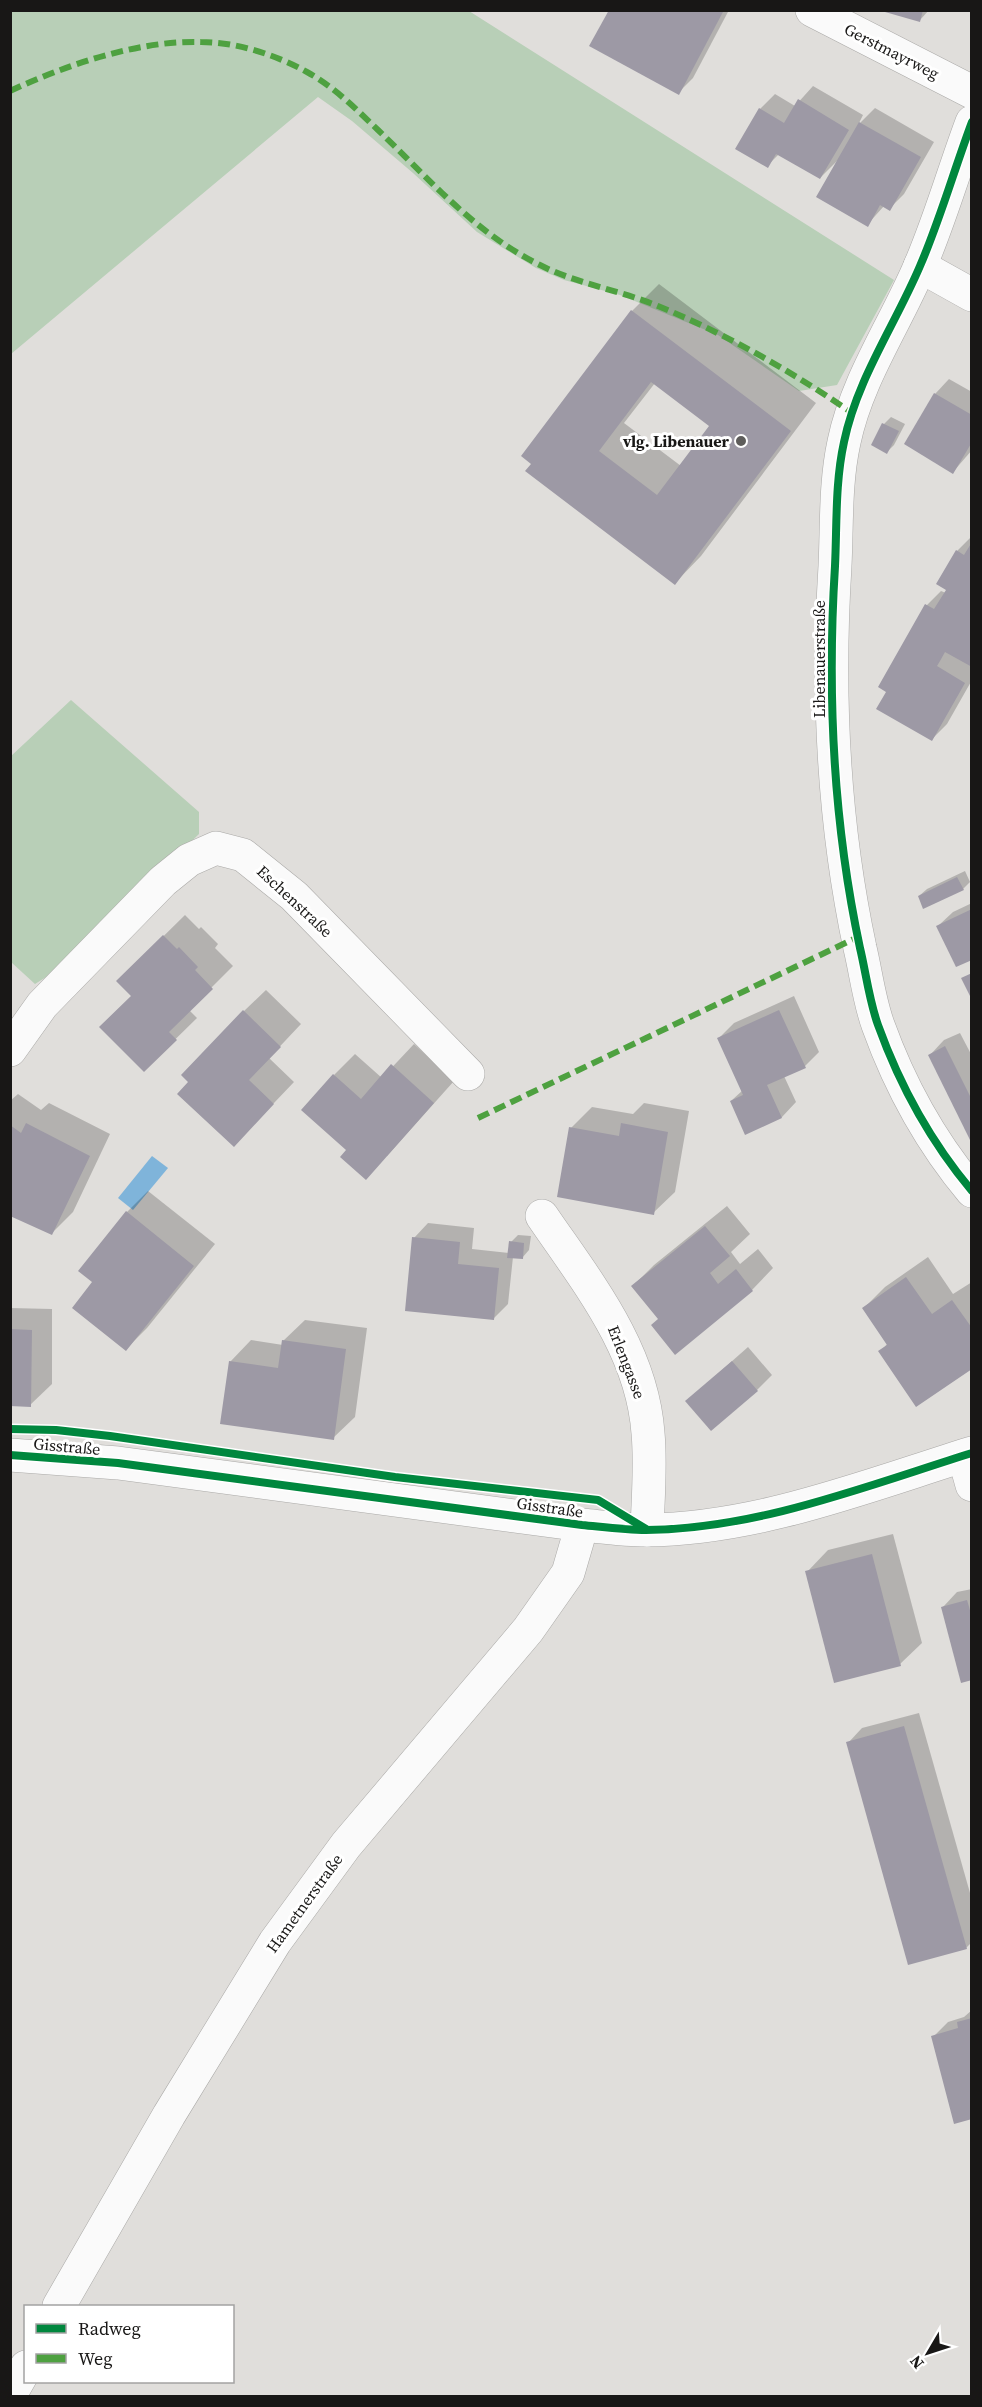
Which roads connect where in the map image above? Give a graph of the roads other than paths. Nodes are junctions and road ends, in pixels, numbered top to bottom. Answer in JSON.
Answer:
{"nodes":[{"id":1,"x":812,"y":10,"type":"edge"},
{"id":2,"x":972,"y":92,"type":"edge"},
{"id":3,"x":972,"y":122,"type":"edge"},
{"id":4,"x":920,"y":266,"type":"junction"},
{"id":5,"x":972,"y":295,"type":"edge"},
{"id":6,"x":10,"y":1050,"type":"edge"},
{"id":7,"x":468,"y":1074,"type":"dead end"},
{"id":8,"x":972,"y":1191,"type":"edge"},
{"id":9,"x":542,"y":1216,"type":"dead end"},
{"id":10,"x":10,"y":1455,"type":"edge"},
{"id":11,"x":969,"y":1465,"type":"edge"},
{"id":12,"x":582,"y":1525,"type":"junction"},
{"id":13,"x":647,"y":1530,"type":"junction"},
{"id":14,"x":60,"y":2305,"type":"edge"},
{"id":15,"x":24,"y":2371,"type":"edge"},
{"id":16,"x":10,"y":2396,"type":"edge"}],
"edges":[{"from":1,"to":2,"type":"street","name":"Gerstmayrweg"},
{"from":3,"to":4,"type":"street","name":"Libenauerstraße"},
{"from":4,"to":5,"type":"street"},
{"from":4,"to":8,"type":"street","name":"Libenauerstraße"},
{"from":6,"to":7,"type":"street","name":"Eschenstraße"},
{"from":9,"to":13,"type":"street","name":"Erlengasse"},
{"from":10,"to":12,"type":"street","name":"Gisstraße"},
{"from":11,"to":13,"type":"street","name":"Gisstraße"},
{"from":12,"to":13,"type":"street","name":"Gisstraße"},
{"from":12,"to":14,"type":"street","name":"Hametnerstraße"},
{"from":15,"to":16,"type":"street"}]}
